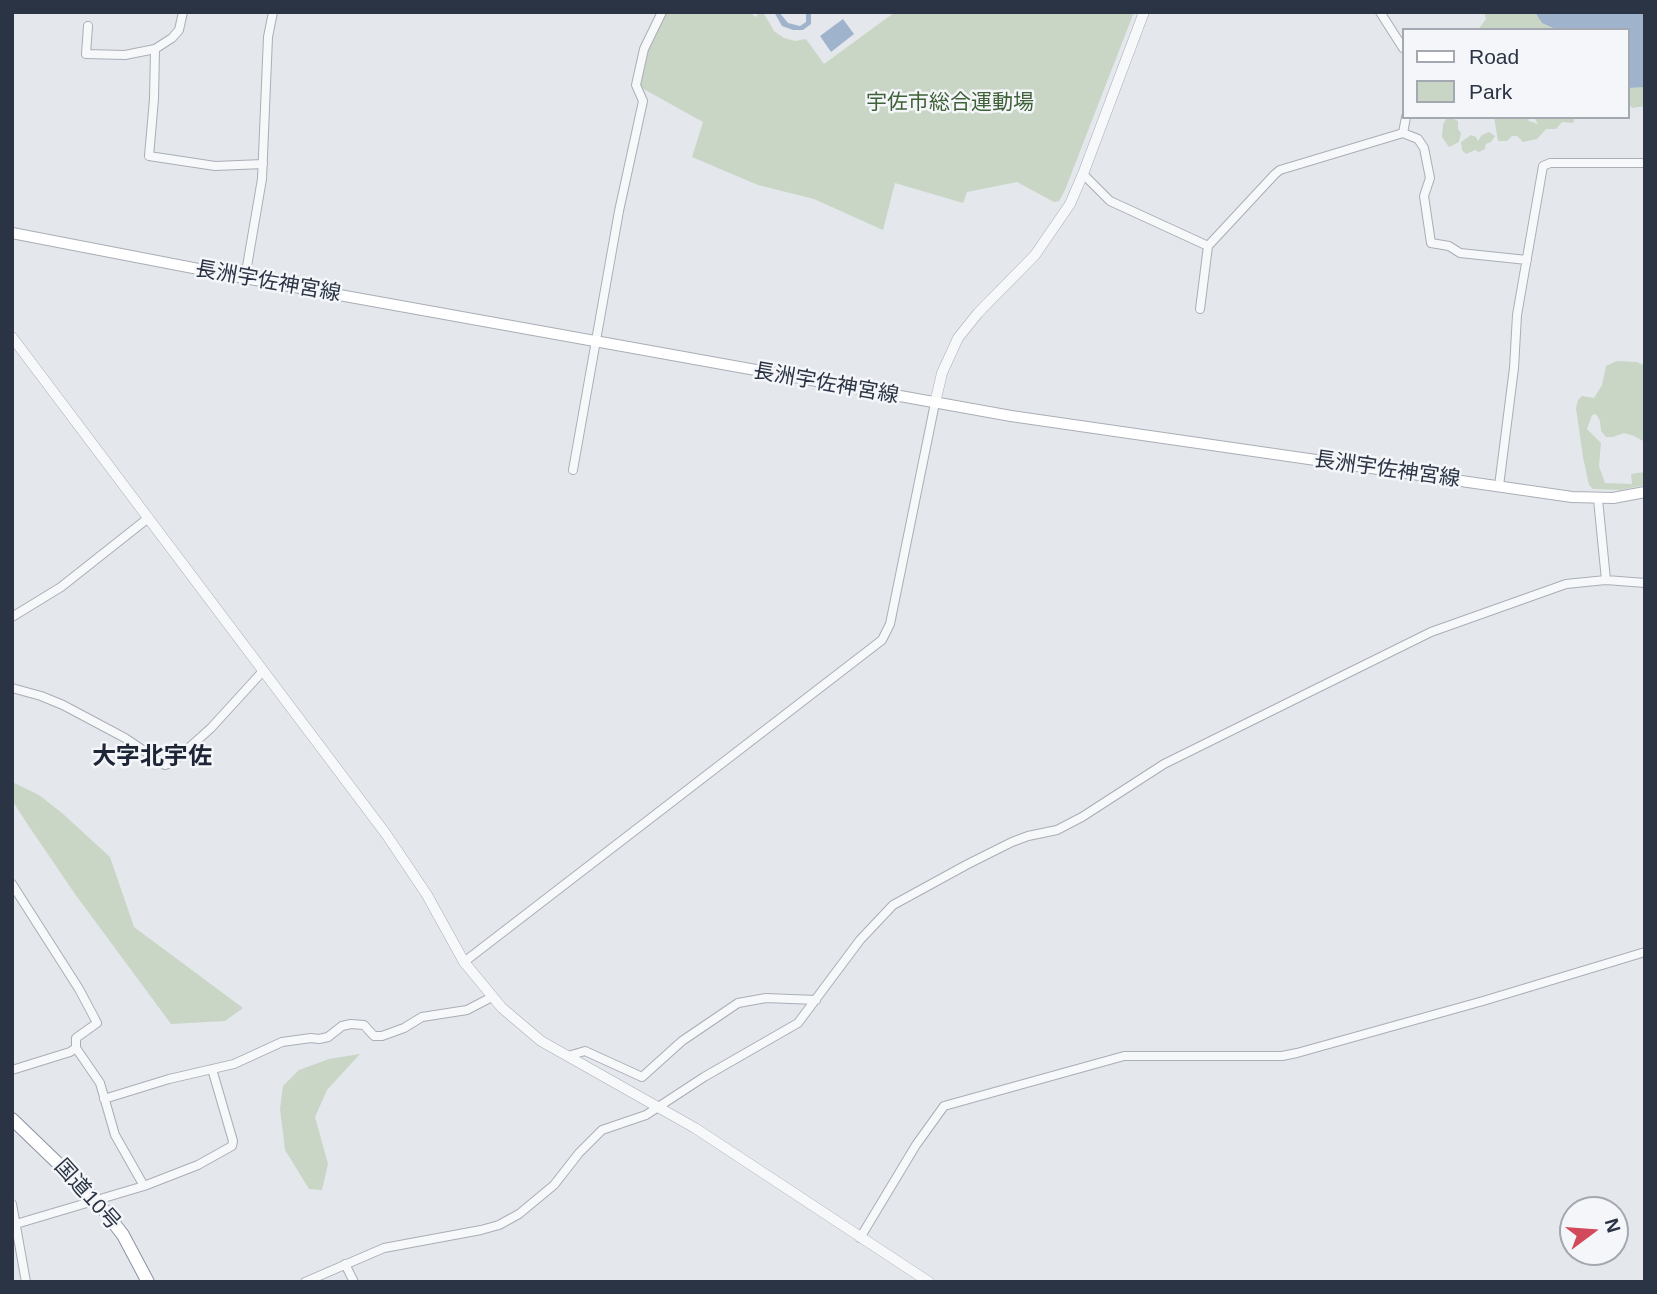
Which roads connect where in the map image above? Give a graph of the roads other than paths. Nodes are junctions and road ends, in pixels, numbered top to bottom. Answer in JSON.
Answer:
{"nodes":[{"id":1,"x":183,"y":12,"type":"edge"},
{"id":2,"x":273,"y":12,"type":"edge"},
{"id":3,"x":662,"y":12,"type":"edge"},
{"id":4,"x":1144,"y":12,"type":"edge"},
{"id":5,"x":1380,"y":12,"type":"edge"},
{"id":6,"x":88,"y":26,"type":"dead end"},
{"id":7,"x":1402,"y":46,"type":"edge"},
{"id":8,"x":155,"y":49,"type":"junction"},
{"id":9,"x":1406,"y":119,"type":"edge"},
{"id":10,"x":1403,"y":133,"type":"junction"},
{"id":11,"x":1645,"y":163,"type":"edge"},
{"id":12,"x":263,"y":164,"type":"junction"},
{"id":13,"x":1083,"y":174,"type":"junction"},
{"id":14,"x":12,"y":233,"type":"edge"},
{"id":15,"x":1208,"y":246,"type":"junction"},
{"id":16,"x":1527,"y":260,"type":"junction"},
{"id":17,"x":245,"y":278,"type":"junction"},
{"id":18,"x":1200,"y":309,"type":"dead end"},
{"id":19,"x":12,"y":337,"type":"edge"},
{"id":20,"x":597,"y":342,"type":"junction"},
{"id":21,"x":935,"y":403,"type":"junction"},
{"id":22,"x":573,"y":470,"type":"dead end"},
{"id":23,"x":1499,"y":486,"type":"junction"},
{"id":24,"x":1645,"y":492,"type":"edge"},
{"id":25,"x":1598,"y":499,"type":"junction"},
{"id":26,"x":147,"y":519,"type":"junction"},
{"id":27,"x":1606,"y":580,"type":"junction"},
{"id":28,"x":1645,"y":583,"type":"edge"},
{"id":29,"x":12,"y":617,"type":"edge"},
{"id":30,"x":263,"y":671,"type":"junction"},
{"id":31,"x":12,"y":688,"type":"edge"},
{"id":32,"x":12,"y":884,"type":"edge"},
{"id":33,"x":1645,"y":952,"type":"edge"},
{"id":34,"x":464,"y":962,"type":"junction"},
{"id":35,"x":492,"y":997,"type":"junction"},
{"id":36,"x":816,"y":1000,"type":"junction"},
{"id":37,"x":76,"y":1048,"type":"junction"},
{"id":38,"x":568,"y":1056,"type":"junction"},
{"id":39,"x":212,"y":1069,"type":"junction"},
{"id":40,"x":12,"y":1070,"type":"edge"},
{"id":41,"x":104,"y":1099,"type":"junction"},
{"id":42,"x":660,"y":1107,"type":"junction"},
{"id":43,"x":12,"y":1119,"type":"edge"},
{"id":44,"x":144,"y":1186,"type":"junction"},
{"id":45,"x":97,"y":1201,"type":"junction"},
{"id":46,"x":12,"y":1204,"type":"edge"},
{"id":47,"x":16,"y":1224,"type":"junction"},
{"id":48,"x":860,"y":1238,"type":"junction"},
{"id":49,"x":345,"y":1264,"type":"junction"},
{"id":50,"x":26,"y":1282,"type":"edge"},
{"id":51,"x":148,"y":1282,"type":"edge"},
{"id":52,"x":305,"y":1282,"type":"edge"},
{"id":53,"x":354,"y":1282,"type":"edge"},
{"id":54,"x":929,"y":1282,"type":"edge"}],
"edges":[{"from":1,"to":8,"type":"street"},
{"from":2,"to":12,"type":"street"},
{"from":3,"to":20,"type":"street"},
{"from":4,"to":13,"type":"street"},
{"from":5,"to":7,"type":"street"},
{"from":6,"to":8,"type":"street"},
{"from":8,"to":12,"type":"street"},
{"from":9,"to":10,"type":"street"},
{"from":10,"to":15,"type":"street"},
{"from":10,"to":16,"type":"street"},
{"from":11,"to":16,"type":"street"},
{"from":12,"to":17,"type":"street"},
{"from":13,"to":15,"type":"street"},
{"from":13,"to":21,"type":"street"},
{"from":14,"to":17,"type":"main road","name":"長洲宇佐神宮線"},
{"from":15,"to":18,"type":"street"},
{"from":16,"to":23,"type":"street"},
{"from":17,"to":20,"type":"main road","name":"長洲宇佐神宮線"},
{"from":19,"to":26,"type":"street"},
{"from":20,"to":21,"type":"main road","name":"長洲宇佐神宮線"},
{"from":20,"to":22,"type":"street"},
{"from":21,"to":23,"type":"main road","name":"長洲宇佐神宮線"},
{"from":21,"to":34,"type":"street"},
{"from":23,"to":25,"type":"main road","name":"長洲宇佐神宮線"},
{"from":24,"to":25,"type":"main road","name":"長洲宇佐神宮線"},
{"from":25,"to":27,"type":"street"},
{"from":26,"to":29,"type":"street"},
{"from":26,"to":30,"type":"street"},
{"from":27,"to":28,"type":"street"},
{"from":27,"to":36,"type":"street"},
{"from":30,"to":31,"type":"street"},
{"from":30,"to":34,"type":"street"},
{"from":32,"to":37,"type":"street"},
{"from":33,"to":48,"type":"street"},
{"from":34,"to":35,"type":"street"},
{"from":35,"to":38,"type":"street"},
{"from":35,"to":39,"type":"street"},
{"from":36,"to":38,"type":"street"},
{"from":36,"to":42,"type":"street"},
{"from":37,"to":40,"type":"street"},
{"from":37,"to":41,"type":"street"},
{"from":38,"to":42,"type":"street"},
{"from":39,"to":41,"type":"street"},
{"from":39,"to":44,"type":"street"},
{"from":41,"to":44,"type":"street"},
{"from":42,"to":48,"type":"street"},
{"from":42,"to":49,"type":"street"},
{"from":43,"to":45,"type":"highway","name":"国道10号"},
{"from":44,"to":45,"type":"street"},
{"from":45,"to":47,"type":"street"},
{"from":45,"to":51,"type":"highway","name":"国道10号"},
{"from":46,"to":47,"type":"street"},
{"from":47,"to":50,"type":"street"},
{"from":48,"to":54,"type":"street"},
{"from":49,"to":52,"type":"street"},
{"from":49,"to":53,"type":"street"}]}
